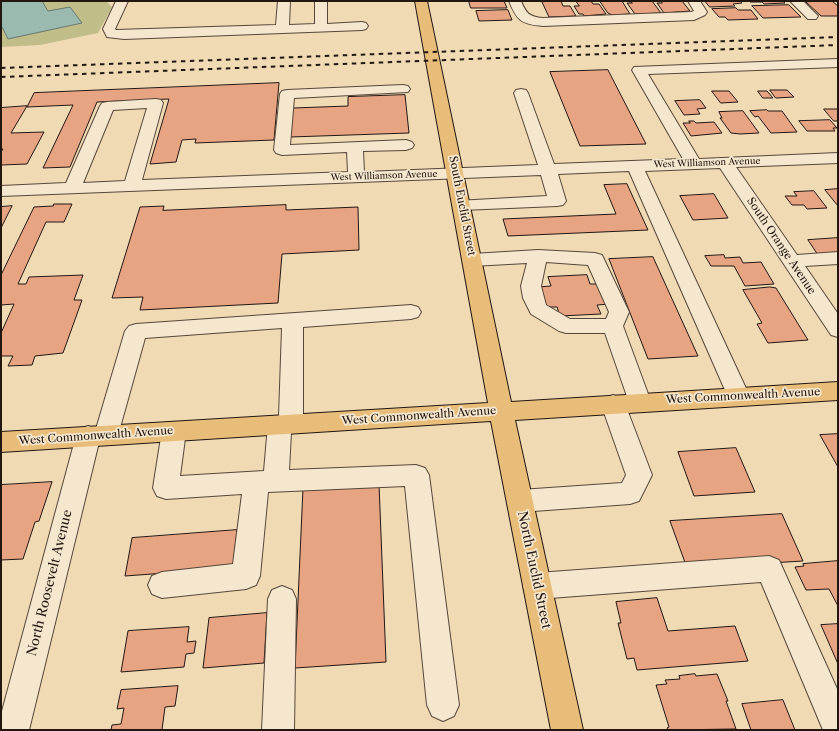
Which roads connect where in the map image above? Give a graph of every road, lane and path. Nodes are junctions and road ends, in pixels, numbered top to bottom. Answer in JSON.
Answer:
{"nodes":[{"id":1,"x":122,"y":1,"type":"edge"},
{"id":2,"x":284,"y":1,"type":"edge"},
{"id":3,"x":320,"y":1,"type":"edge"},
{"id":4,"x":421,"y":1,"type":"edge"},
{"id":5,"x":515,"y":1,"type":"edge"},
{"id":6,"x":694,"y":1,"type":"edge"},
{"id":7,"x":796,"y":1,"type":"edge"},
{"id":8,"x":812,"y":16,"type":"dead end"},
{"id":9,"x":362,"y":26,"type":"dead end"},
{"id":10,"x":321,"y":28,"type":"junction"},
{"id":11,"x":282,"y":29,"type":"junction"},
{"id":12,"x":838,"y":63,"type":"edge"},
{"id":13,"x":403,"y":89,"type":"dead end"},
{"id":14,"x":521,"y":93,"type":"dead end"},
{"id":15,"x":406,"y":145,"type":"dead end"},
{"id":16,"x":355,"y":147,"type":"junction"},
{"id":17,"x":282,"y":150,"type":"junction"},
{"id":18,"x":838,"y":158,"type":"edge"},
{"id":19,"x":725,"y":163,"type":"junction"},
{"id":20,"x":694,"y":164,"type":"junction"},
{"id":21,"x":635,"y":166,"type":"junction"},
{"id":22,"x":548,"y":170,"type":"junction"},
{"id":23,"x":456,"y":173,"type":"junction"},
{"id":24,"x":356,"y":177,"type":"junction"},
{"id":25,"x":277,"y":180,"type":"junction"},
{"id":26,"x":132,"y":186,"type":"junction"},
{"id":27,"x":73,"y":188,"type":"junction"},
{"id":28,"x":1,"y":191,"type":"edge"},
{"id":29,"x":462,"y":205,"type":"junction"},
{"id":30,"x":538,"y":256,"type":"junction"},
{"id":31,"x":838,"y":258,"type":"edge"},
{"id":32,"x":472,"y":260,"type":"junction"},
{"id":33,"x":791,"y":261,"type":"junction"},
{"id":34,"x":411,"y":312,"type":"dead end"},
{"id":35,"x":293,"y":321,"type":"junction"},
{"id":36,"x":612,"y":326,"type":"junction"},
{"id":37,"x":838,"y":330,"type":"edge"},
{"id":38,"x":838,"y":391,"type":"edge"},
{"id":39,"x":739,"y":397,"type":"junction"},
{"id":40,"x":639,"y":402,"type":"junction"},
{"id":41,"x":613,"y":404,"type":"junction"},
{"id":42,"x":501,"y":411,"type":"junction"},
{"id":43,"x":286,"y":424,"type":"junction"},
{"id":44,"x":174,"y":431,"type":"junction"},
{"id":45,"x":97,"y":436,"type":"junction"},
{"id":46,"x":1,"y":442,"type":"edge"},
{"id":47,"x":266,"y":482,"type":"junction"},
{"id":48,"x":520,"y":501,"type":"junction"},
{"id":49,"x":162,"y":585,"type":"dead end"},
{"id":50,"x":537,"y":586,"type":"junction"},
{"id":51,"x":282,"y":598,"type":"dead end"},
{"id":52,"x":443,"y":705,"type":"dead end"},
{"id":53,"x":838,"y":726,"type":"edge"},
{"id":54,"x":13,"y":730,"type":"edge"},
{"id":55,"x":278,"y":730,"type":"edge"},
{"id":56,"x":567,"y":730,"type":"edge"}],
"edges":[{"from":1,"to":11,"type":"street"},
{"from":2,"to":11,"type":"street"},
{"from":3,"to":10,"type":"street"},
{"from":4,"to":23,"type":"main road","name":"South Euclid Street"},
{"from":5,"to":6,"type":"street"},
{"from":7,"to":8,"type":"street"},
{"from":9,"to":10,"type":"street"},
{"from":10,"to":11,"type":"street"},
{"from":12,"to":20,"type":"street"},
{"from":13,"to":17,"type":"street"},
{"from":14,"to":22,"type":"street"},
{"from":15,"to":16,"type":"street"},
{"from":16,"to":17,"type":"street"},
{"from":16,"to":24,"type":"street"},
{"from":17,"to":25,"type":"street"},
{"from":18,"to":19,"type":"street","name":"West Williamson Avenue"},
{"from":19,"to":20,"type":"street","name":"West Williamson Avenue"},
{"from":19,"to":33,"type":"street","name":"South Orange Avenue"},
{"from":20,"to":21,"type":"street","name":"West Williamson Avenue"},
{"from":21,"to":22,"type":"street","name":"West Williamson Avenue"},
{"from":21,"to":39,"type":"street"},
{"from":22,"to":23,"type":"street","name":"West Williamson Avenue"},
{"from":22,"to":29,"type":"street"},
{"from":23,"to":24,"type":"street","name":"West Williamson Avenue"},
{"from":23,"to":29,"type":"main road","name":"South Euclid Street"},
{"from":24,"to":25,"type":"street","name":"West Williamson Avenue"},
{"from":25,"to":26,"type":"street","name":"West Williamson Avenue"},
{"from":26,"to":27,"type":"street","name":"West Williamson Avenue"},
{"from":26,"to":27,"type":"street"},
{"from":27,"to":28,"type":"street","name":"West Williamson Avenue"},
{"from":29,"to":32,"type":"main road","name":"South Euclid Street"},
{"from":30,"to":32,"type":"street"},
{"from":30,"to":36,"type":"street"},
{"from":30,"to":36,"type":"street"},
{"from":31,"to":33,"type":"street"},
{"from":32,"to":42,"type":"main road","name":"South Euclid Street"},
{"from":33,"to":37,"type":"street","name":"South Orange Avenue"},
{"from":34,"to":35,"type":"street"},
{"from":35,"to":43,"type":"street"},
{"from":35,"to":45,"type":"street","name":"North Roosevelt Avenue"},
{"from":36,"to":40,"type":"street"},
{"from":38,"to":39,"type":"main road","name":"West Commonwealth Avenue"},
{"from":39,"to":40,"type":"main road","name":"West Commonwealth Avenue"},
{"from":40,"to":41,"type":"main road","name":"West Commonwealth Avenue"},
{"from":41,"to":42,"type":"main road","name":"West Commonwealth Avenue"},
{"from":41,"to":48,"type":"street"},
{"from":42,"to":43,"type":"main road","name":"West Commonwealth Avenue"},
{"from":42,"to":48,"type":"main road","name":"North Euclid Street"},
{"from":43,"to":44,"type":"main road","name":"West Commonwealth Avenue"},
{"from":43,"to":47,"type":"street"},
{"from":44,"to":45,"type":"main road","name":"West Commonwealth Avenue"},
{"from":44,"to":47,"type":"street"},
{"from":45,"to":46,"type":"main road","name":"West Commonwealth Avenue"},
{"from":45,"to":54,"type":"street","name":"North Roosevelt Avenue"},
{"from":47,"to":49,"type":"street"},
{"from":47,"to":52,"type":"street"},
{"from":48,"to":50,"type":"main road","name":"North Euclid Street"},
{"from":50,"to":53,"type":"street"},
{"from":50,"to":56,"type":"main road","name":"North Euclid Street"},
{"from":51,"to":55,"type":"street"}]}
